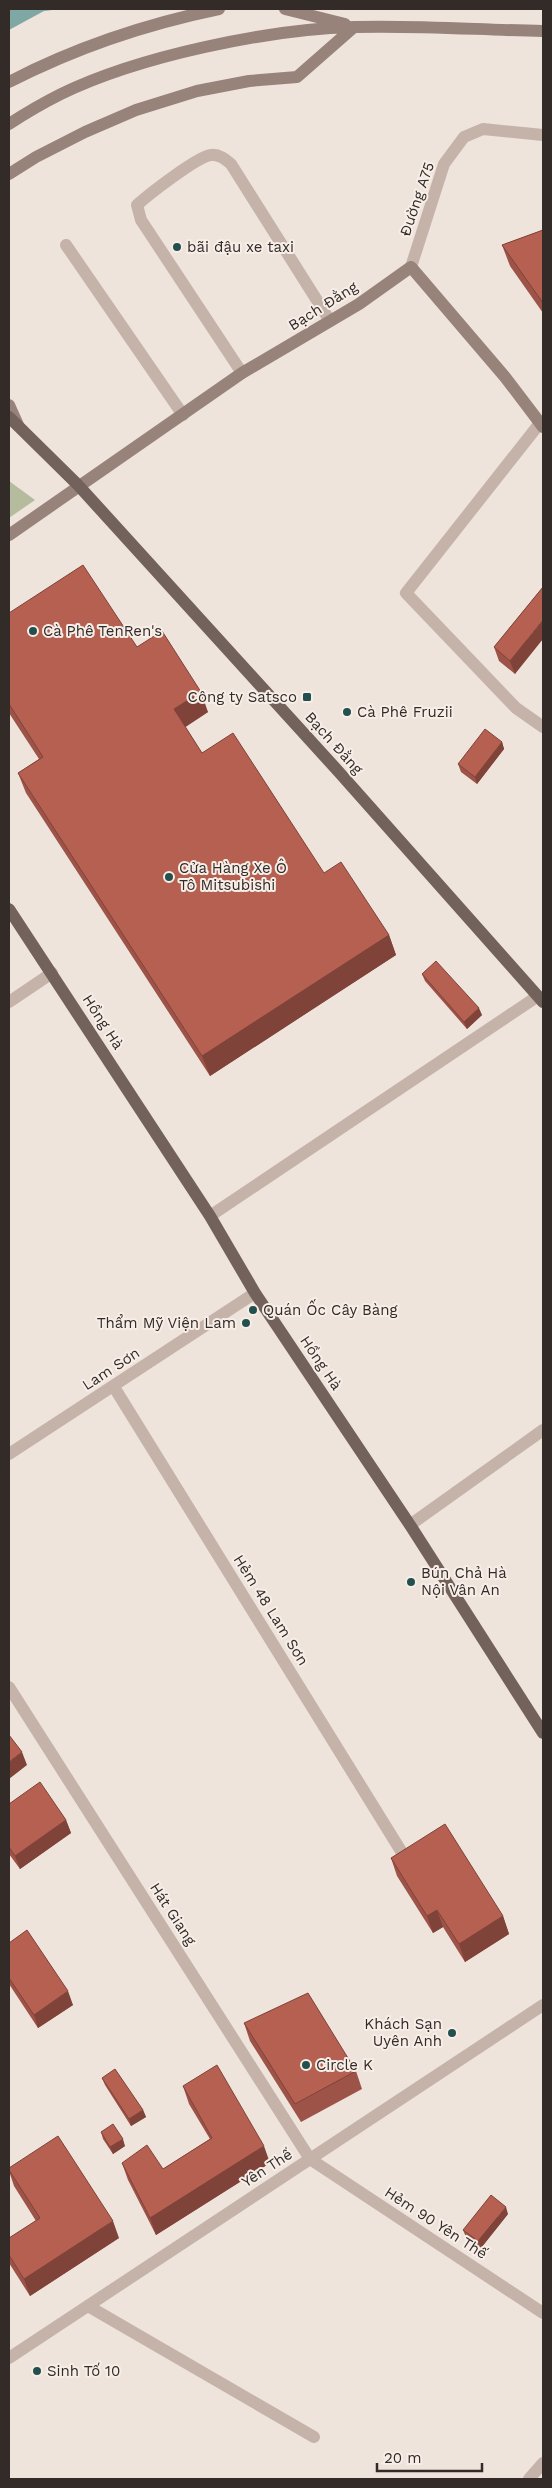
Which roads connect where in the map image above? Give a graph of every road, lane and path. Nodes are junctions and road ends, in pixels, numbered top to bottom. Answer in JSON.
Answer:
{"nodes":[{"id":1,"x":218,"y":9,"type":"edge"},
{"id":2,"x":285,"y":9,"type":"edge"},
{"id":3,"x":354,"y":27,"type":"junction"},
{"id":4,"x":543,"y":31,"type":"edge"},
{"id":5,"x":9,"y":82,"type":"edge"},
{"id":6,"x":9,"y":124,"type":"edge"},
{"id":7,"x":543,"y":135,"type":"edge"},
{"id":8,"x":9,"y":174,"type":"edge"},
{"id":9,"x":66,"y":245,"type":"dead end"},
{"id":10,"x":411,"y":267,"type":"junction"},
{"id":11,"x":330,"y":322,"type":"junction"},
{"id":12,"x":242,"y":373,"type":"junction"},
{"id":13,"x":9,"y":405,"type":"edge"},
{"id":14,"x":183,"y":415,"type":"junction"},
{"id":15,"x":14,"y":421,"type":"edge"},
{"id":16,"x":542,"y":425,"type":"edge"},
{"id":17,"x":78,"y":485,"type":"junction"},
{"id":18,"x":9,"y":534,"type":"edge"},
{"id":19,"x":543,"y":727,"type":"edge"},
{"id":20,"x":9,"y":909,"type":"edge"},
{"id":21,"x":52,"y":973,"type":"junction"},
{"id":22,"x":540,"y":999,"type":"edge"},
{"id":23,"x":9,"y":1002,"type":"edge"},
{"id":24,"x":210,"y":1216,"type":"junction"},
{"id":25,"x":255,"y":1293,"type":"junction"},
{"id":26,"x":114,"y":1387,"type":"junction"},
{"id":27,"x":543,"y":1430,"type":"edge"},
{"id":28,"x":9,"y":1454,"type":"edge"},
{"id":29,"x":410,"y":1525,"type":"junction"},
{"id":30,"x":9,"y":1687,"type":"edge"},
{"id":31,"x":543,"y":1733,"type":"edge"},
{"id":32,"x":401,"y":1851,"type":"edge"},
{"id":33,"x":543,"y":2005,"type":"edge"},
{"id":34,"x":310,"y":2159,"type":"junction"},
{"id":35,"x":88,"y":2306,"type":"junction"},
{"id":36,"x":543,"y":2313,"type":"edge"},
{"id":37,"x":10,"y":2355,"type":"edge"},
{"id":38,"x":314,"y":2437,"type":"dead end"},
{"id":39,"x":543,"y":2463,"type":"edge"},
{"id":40,"x":529,"y":2479,"type":"edge"}],
"edges":[{"from":1,"to":5,"type":"street"},
{"from":2,"to":3,"type":"street"},
{"from":3,"to":4,"type":"street"},
{"from":3,"to":6,"type":"street"},
{"from":3,"to":8,"type":"street"},
{"from":7,"to":10,"type":"street","name":"Đường A75"},
{"from":9,"to":14,"type":"street"},
{"from":10,"to":11,"type":"street","name":"Bạch Đằng"},
{"from":10,"to":16,"type":"street"},
{"from":11,"to":12,"type":"street","name":"Bạch Đằng"},
{"from":11,"to":12,"type":"street"},
{"from":12,"to":14,"type":"street","name":"Bạch Đằng"},
{"from":13,"to":15,"type":"street"},
{"from":14,"to":17,"type":"street","name":"Bạch Đằng"},
{"from":15,"to":17,"type":"main road","name":"Bạch Đằng"},
{"from":16,"to":19,"type":"street"},
{"from":17,"to":18,"type":"street"},
{"from":17,"to":22,"type":"main road","name":"Bạch Đằng"},
{"from":20,"to":21,"type":"main road","name":"Hồng Hà"},
{"from":21,"to":23,"type":"street"},
{"from":21,"to":24,"type":"main road","name":"Hồng Hà"},
{"from":22,"to":24,"type":"street"},
{"from":24,"to":25,"type":"main road","name":"Hồng Hà"},
{"from":25,"to":26,"type":"street","name":"Lam Sơn"},
{"from":25,"to":29,"type":"main road","name":"Hồng Hà"},
{"from":26,"to":28,"type":"street","name":"Lam Sơn"},
{"from":26,"to":32,"type":"street","name":"Hẻm 48 Lam Sơn"},
{"from":27,"to":29,"type":"street"},
{"from":29,"to":31,"type":"main road","name":"Hồng Hà"},
{"from":30,"to":34,"type":"street","name":"Hát Giang"},
{"from":33,"to":34,"type":"street","name":"Yên Thế"},
{"from":34,"to":35,"type":"street","name":"Yên Thế"},
{"from":34,"to":36,"type":"street","name":"Hẻm 90 Yên Thế"},
{"from":35,"to":37,"type":"street","name":"Yên Thế"},
{"from":35,"to":38,"type":"street"},
{"from":39,"to":40,"type":"street"}]}
